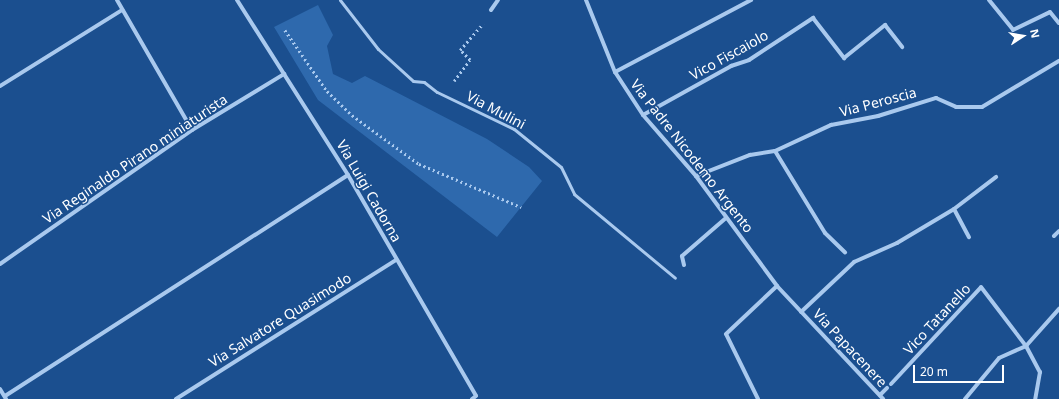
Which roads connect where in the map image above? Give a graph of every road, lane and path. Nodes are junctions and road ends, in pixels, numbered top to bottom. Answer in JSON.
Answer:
{"nodes":[{"id":1,"x":116,"y":0,"type":"edge"},
{"id":2,"x":237,"y":0,"type":"edge"},
{"id":3,"x":340,"y":0,"type":"edge"},
{"id":4,"x":498,"y":0,"type":"edge"},
{"id":5,"x":586,"y":0,"type":"edge"},
{"id":6,"x":750,"y":0,"type":"edge"},
{"id":7,"x":989,"y":0,"type":"edge"},
{"id":8,"x":122,"y":10,"type":"junction"},
{"id":9,"x":492,"y":10,"type":"joint"},
{"id":10,"x":1059,"y":23,"type":"edge"},
{"id":11,"x":285,"y":30,"type":"dead end"},
{"id":12,"x":902,"y":48,"type":"dead end"},
{"id":13,"x":1059,"y":61,"type":"edge"},
{"id":14,"x":615,"y":72,"type":"junction"},
{"id":15,"x":284,"y":74,"type":"junction"},
{"id":16,"x":0,"y":86,"type":"edge"},
{"id":17,"x":444,"y":96,"type":"junction"},
{"id":18,"x":643,"y":115,"type":"junction"},
{"id":19,"x":192,"y":130,"type":"junction"},
{"id":20,"x":775,"y":151,"type":"junction"},
{"id":21,"x":348,"y":174,"type":"junction"},
{"id":22,"x":696,"y":176,"type":"junction"},
{"id":23,"x":996,"y":177,"type":"dead end"},
{"id":24,"x":522,"y":207,"type":"dead end"},
{"id":25,"x":954,"y":209,"type":"junction"},
{"id":26,"x":726,"y":218,"type":"junction"},
{"id":27,"x":1059,"y":231,"type":"edge"},
{"id":28,"x":969,"y":236,"type":"dead end"},
{"id":29,"x":1054,"y":236,"type":"dead end"},
{"id":30,"x":845,"y":252,"type":"dead end"},
{"id":31,"x":396,"y":260,"type":"junction"},
{"id":32,"x":0,"y":264,"type":"edge"},
{"id":33,"x":684,"y":265,"type":"dead end"},
{"id":34,"x":675,"y":278,"type":"dead end"},
{"id":35,"x":777,"y":286,"type":"junction"},
{"id":36,"x":1059,"y":309,"type":"edge"},
{"id":37,"x":801,"y":312,"type":"junction"},
{"id":38,"x":1026,"y":346,"type":"junction"},
{"id":39,"x":891,"y":384,"type":"dead end"},
{"id":40,"x":887,"y":388,"type":"dead end"},
{"id":41,"x":0,"y":389,"type":"edge"},
{"id":42,"x":880,"y":396,"type":"junction"},
{"id":43,"x":6,"y":398,"type":"edge"},
{"id":44,"x":474,"y":398,"type":"edge"},
{"id":45,"x":176,"y":399,"type":"edge"},
{"id":46,"x":758,"y":399,"type":"edge"},
{"id":47,"x":883,"y":399,"type":"edge"},
{"id":48,"x":965,"y":399,"type":"edge"},
{"id":49,"x":1035,"y":399,"type":"edge"}],
"edges":[{"from":1,"to":8,"type":"street"},
{"from":2,"to":15,"type":"street","name":"Via Luigi Cadorna"},
{"from":3,"to":17,"type":"lane","name":"Via Mulini"},
{"from":4,"to":9,"type":"street"},
{"from":5,"to":14,"type":"street","name":"Via Padre Nicodemo Argento"},
{"from":6,"to":14,"type":"street"},
{"from":7,"to":10,"type":"street"},
{"from":8,"to":16,"type":"street"},
{"from":8,"to":19,"type":"street"},
{"from":9,"to":17,"type":"path"},
{"from":11,"to":24,"type":"path"},
{"from":12,"to":18,"type":"street","name":"Vico Fiscaiolo"},
{"from":13,"to":20,"type":"street","name":"Via Peroscia"},
{"from":14,"to":18,"type":"street","name":"Via Padre Nicodemo Argento"},
{"from":15,"to":19,"type":"street","name":"Via Reginaldo Pirano miniaturista"},
{"from":15,"to":21,"type":"street","name":"Via Luigi Cadorna"},
{"from":17,"to":34,"type":"lane","name":"Via Mulini"},
{"from":18,"to":22,"type":"street","name":"Via Padre Nicodemo Argento"},
{"from":19,"to":32,"type":"street","name":"Via Reginaldo Pirano miniaturista"},
{"from":20,"to":22,"type":"street","name":"Via Peroscia"},
{"from":20,"to":30,"type":"street"},
{"from":21,"to":31,"type":"street","name":"Via Luigi Cadorna"},
{"from":21,"to":43,"type":"street"},
{"from":22,"to":26,"type":"street","name":"Via Padre Nicodemo Argento"},
{"from":23,"to":25,"type":"street"},
{"from":25,"to":28,"type":"street"},
{"from":25,"to":37,"type":"street"},
{"from":26,"to":33,"type":"street"},
{"from":26,"to":35,"type":"street","name":"Via Padre Nicodemo Argento"},
{"from":27,"to":29,"type":"street"},
{"from":31,"to":44,"type":"street","name":"Via Luigi Cadorna"},
{"from":31,"to":45,"type":"street","name":"Via Salvatore Quasimodo"},
{"from":35,"to":37,"type":"street","name":"Via Padre Nicodemo Argento"},
{"from":35,"to":46,"type":"street"},
{"from":36,"to":38,"type":"street"},
{"from":37,"to":42,"type":"street","name":"Via Papacenere"},
{"from":38,"to":39,"type":"street","name":"Vico Tatanello"},
{"from":38,"to":48,"type":"street"},
{"from":38,"to":49,"type":"street"},
{"from":40,"to":42,"type":"street"},
{"from":41,"to":43,"type":"street"},
{"from":42,"to":47,"type":"street","name":"Via Papacenere"}]}
